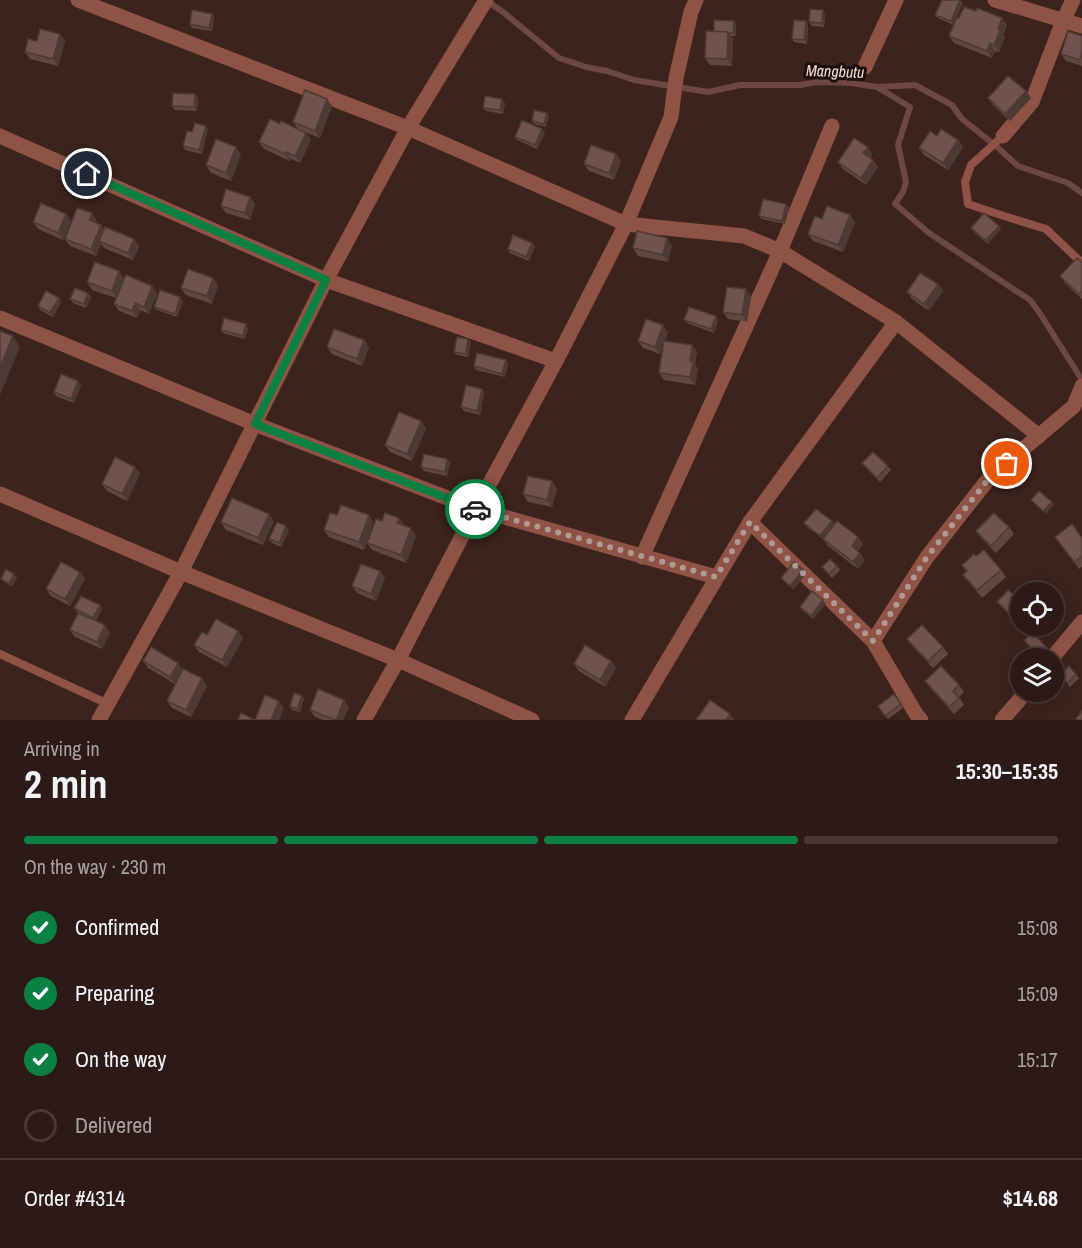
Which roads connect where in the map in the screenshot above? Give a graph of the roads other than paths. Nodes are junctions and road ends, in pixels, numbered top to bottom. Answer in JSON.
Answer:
{"nodes":[{"id":1,"x":78,"y":0,"type":"edge"},
{"id":2,"x":486,"y":0,"type":"edge"},
{"id":3,"x":696,"y":0,"type":"edge"},
{"id":4,"x":896,"y":0,"type":"edge"},
{"id":5,"x":995,"y":0,"type":"edge"},
{"id":6,"x":1073,"y":0,"type":"edge"},
{"id":7,"x":1063,"y":21,"type":"junction"},
{"id":8,"x":1082,"y":26,"type":"edge"},
{"id":9,"x":865,"y":67,"type":"dead end"},
{"id":10,"x":832,"y":126,"type":"dead end"},
{"id":11,"x":408,"y":128,"type":"junction"},
{"id":12,"x":0,"y":136,"type":"edge"},
{"id":13,"x":1003,"y":136,"type":"joint"},
{"id":14,"x":626,"y":224,"type":"junction"},
{"id":15,"x":780,"y":251,"type":"junction"},
{"id":16,"x":1082,"y":263,"type":"edge"},
{"id":17,"x":326,"y":280,"type":"junction"},
{"id":18,"x":0,"y":318,"type":"edge"},
{"id":19,"x":896,"y":322,"type":"junction"},
{"id":20,"x":556,"y":361,"type":"junction"},
{"id":21,"x":1082,"y":386,"type":"edge"},
{"id":22,"x":255,"y":424,"type":"junction"},
{"id":23,"x":1039,"y":436,"type":"junction"},
{"id":24,"x":0,"y":494,"type":"edge"},
{"id":25,"x":476,"y":510,"type":"junction"},
{"id":26,"x":750,"y":522,"type":"junction"},
{"id":27,"x":642,"y":558,"type":"junction"},
{"id":28,"x":181,"y":572,"type":"junction"},
{"id":29,"x":716,"y":577,"type":"junction"},
{"id":30,"x":1082,"y":622,"type":"edge"},
{"id":31,"x":873,"y":641,"type":"junction"},
{"id":32,"x":1060,"y":648,"type":"edge"},
{"id":33,"x":0,"y":654,"type":"edge"},
{"id":34,"x":398,"y":660,"type":"junction"},
{"id":35,"x":1017,"y":702,"type":"edge"},
{"id":36,"x":108,"y":704,"type":"junction"},
{"id":37,"x":99,"y":720,"type":"edge"},
{"id":38,"x":364,"y":720,"type":"edge"},
{"id":39,"x":532,"y":720,"type":"edge"},
{"id":40,"x":632,"y":720,"type":"edge"},
{"id":41,"x":921,"y":720,"type":"edge"},
{"id":42,"x":1002,"y":720,"type":"edge"}],
"edges":[{"from":1,"to":11,"type":"street"},
{"from":2,"to":11,"type":"street"},
{"from":3,"to":14,"type":"street"},
{"from":4,"to":9,"type":"street"},
{"from":5,"to":7,"type":"street"},
{"from":6,"to":7,"type":"street"},
{"from":7,"to":8,"type":"street"},
{"from":7,"to":13,"type":"street"},
{"from":10,"to":15,"type":"street"},
{"from":11,"to":14,"type":"street"},
{"from":11,"to":17,"type":"street"},
{"from":12,"to":17,"type":"street"},
{"from":13,"to":16,"type":"lane"},
{"from":14,"to":15,"type":"street"},
{"from":14,"to":20,"type":"street"},
{"from":15,"to":19,"type":"street"},
{"from":15,"to":27,"type":"street"},
{"from":17,"to":20,"type":"street"},
{"from":17,"to":22,"type":"street"},
{"from":18,"to":22,"type":"street"},
{"from":19,"to":23,"type":"street"},
{"from":19,"to":26,"type":"street"},
{"from":20,"to":25,"type":"street"},
{"from":21,"to":23,"type":"street"},
{"from":22,"to":25,"type":"street"},
{"from":22,"to":28,"type":"street"},
{"from":23,"to":31,"type":"street"},
{"from":24,"to":28,"type":"street"},
{"from":25,"to":27,"type":"street"},
{"from":25,"to":34,"type":"street"},
{"from":26,"to":29,"type":"street"},
{"from":26,"to":31,"type":"street"},
{"from":27,"to":29,"type":"street"},
{"from":28,"to":34,"type":"street"},
{"from":28,"to":36,"type":"street"},
{"from":29,"to":40,"type":"street"},
{"from":30,"to":32,"type":"street"},
{"from":31,"to":41,"type":"street"},
{"from":33,"to":36,"type":"lane"},
{"from":34,"to":38,"type":"street"},
{"from":34,"to":39,"type":"street"},
{"from":35,"to":42,"type":"street"},
{"from":36,"to":37,"type":"street"}]}
